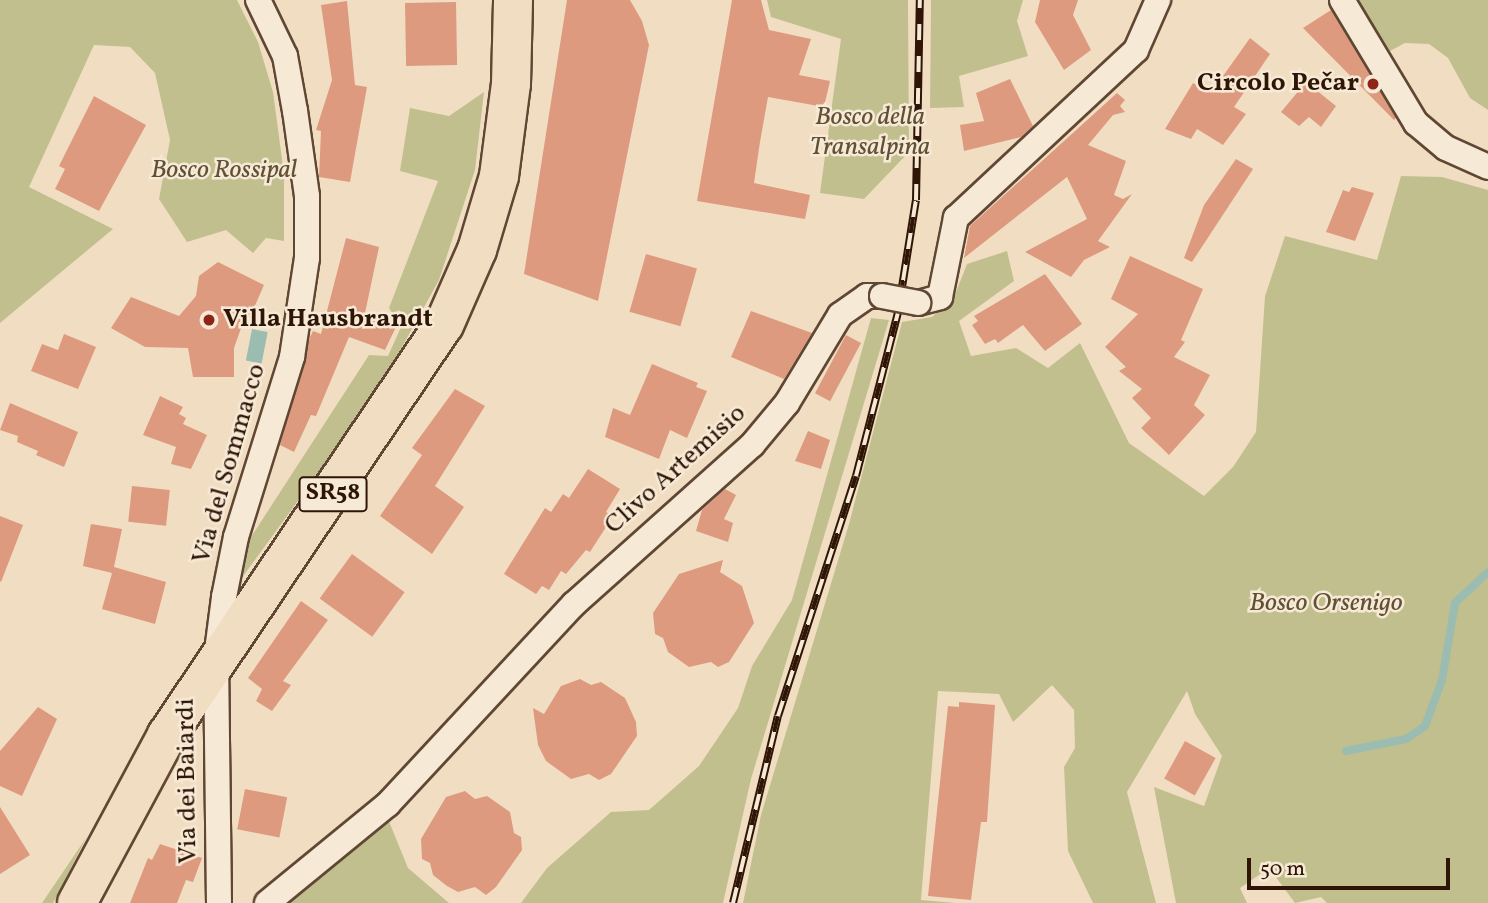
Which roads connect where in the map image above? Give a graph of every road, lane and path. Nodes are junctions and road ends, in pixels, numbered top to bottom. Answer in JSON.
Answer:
{"nodes":[{"id":1,"x":258,"y":0,"type":"edge"},
{"id":2,"x":513,"y":0,"type":"edge"},
{"id":3,"x":1158,"y":0,"type":"edge"},
{"id":4,"x":1342,"y":0,"type":"edge"},
{"id":5,"x":1488,"y":167,"type":"edge"},
{"id":6,"x":216,"y":659,"type":"junction"},
{"id":7,"x":77,"y":903,"type":"edge"},
{"id":8,"x":219,"y":903,"type":"edge"},
{"id":9,"x":267,"y":903,"type":"edge"}],
"edges":[{"from":1,"to":6,"type":"street","name":"Via del Sommacco"},
{"from":2,"to":6,"type":"main road","number":"SR58"},
{"from":3,"to":9,"type":"street","name":"Clivo Artemisio","bridge":true},
{"from":4,"to":5,"type":"street"},
{"from":6,"to":7,"type":"main road","number":"SR58"},
{"from":6,"to":8,"type":"street","name":"Via dei Baiardi"}]}
